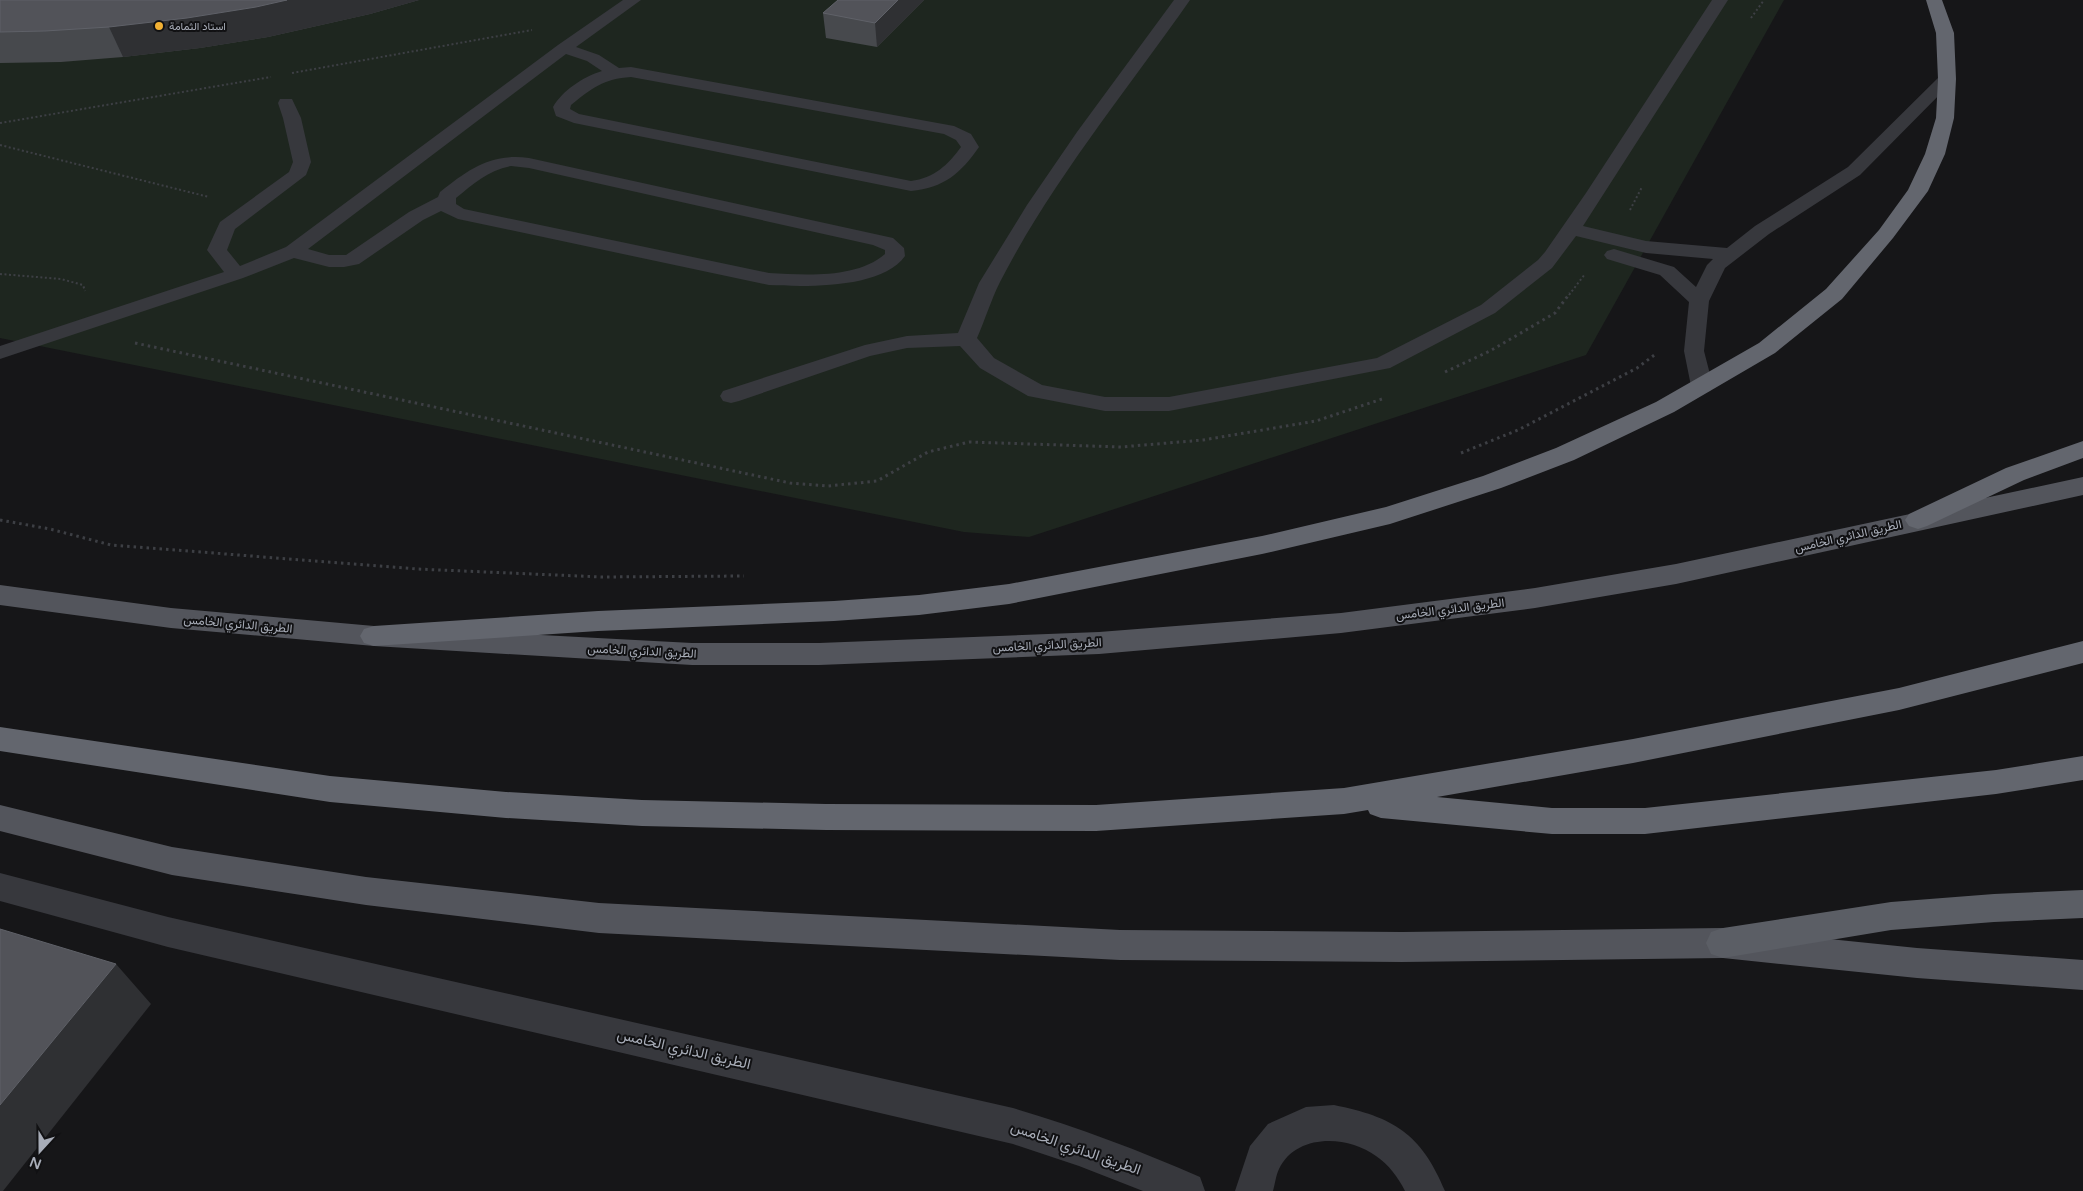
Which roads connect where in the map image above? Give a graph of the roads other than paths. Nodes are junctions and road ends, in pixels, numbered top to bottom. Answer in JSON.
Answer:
{"nodes":[{"id":1,"x":633,"y":0,"type":"edge"},
{"id":2,"x":1182,"y":0,"type":"edge"},
{"id":3,"x":1720,"y":0,"type":"edge"},
{"id":4,"x":1934,"y":0,"type":"edge"},
{"id":5,"x":564,"y":48,"type":"junction"},
{"id":6,"x":548,"y":62,"type":"junction"},
{"id":7,"x":616,"y":73,"type":"junction"},
{"id":8,"x":596,"y":78,"type":"junction"},
{"id":9,"x":1947,"y":79,"type":"junction"},
{"id":10,"x":286,"y":103,"type":"dead end"},
{"id":11,"x":445,"y":201,"type":"junction"},
{"id":12,"x":1566,"y":237,"type":"junction"},
{"id":13,"x":293,"y":250,"type":"junction"},
{"id":14,"x":1732,"y":254,"type":"junction"},
{"id":15,"x":236,"y":274,"type":"junction"},
{"id":16,"x":1699,"y":301,"type":"junction"},
{"id":17,"x":966,"y":339,"type":"junction"},
{"id":18,"x":0,"y":353,"type":"edge"},
{"id":19,"x":1702,"y":386,"type":"junction"},
{"id":20,"x":731,"y":396,"type":"dead end"},
{"id":21,"x":2083,"y":449,"type":"edge"},
{"id":22,"x":2083,"y":486,"type":"edge"},
{"id":23,"x":1918,"y":520,"type":"junction"},
{"id":24,"x":0,"y":595,"type":"edge"},
{"id":25,"x":374,"y":636,"type":"junction"},
{"id":26,"x":2083,"y":652,"type":"edge"},
{"id":27,"x":0,"y":739,"type":"edge"},
{"id":28,"x":2083,"y":768,"type":"edge"},
{"id":29,"x":1344,"y":801,"type":"junction"},
{"id":30,"x":0,"y":818,"type":"edge"},
{"id":31,"x":0,"y":887,"type":"edge"},
{"id":32,"x":2083,"y":904,"type":"edge"},
{"id":33,"x":1723,"y":943,"type":"junction"},
{"id":34,"x":2083,"y":975,"type":"edge"},
{"id":35,"x":1430,"y":1187,"type":"edge"},
{"id":36,"x":1186,"y":1191,"type":"edge"},
{"id":37,"x":1254,"y":1191,"type":"edge"}],
"edges":[{"from":1,"to":5,"type":"lane"},
{"from":2,"to":17,"type":"lane"},
{"from":3,"to":12,"type":"lane"},
{"from":4,"to":9,"type":"highway"},
{"from":5,"to":6,"type":"lane"},
{"from":5,"to":7,"type":"lane"},
{"from":6,"to":8,"type":"lane"},
{"from":6,"to":13,"type":"lane"},
{"from":7,"to":8,"type":"lane"},
{"from":7,"to":8,"type":"lane"},
{"from":9,"to":14,"type":"lane"},
{"from":9,"to":19,"type":"highway"},
{"from":10,"to":15,"type":"lane"},
{"from":11,"to":11,"type":"lane"},
{"from":11,"to":13,"type":"lane"},
{"from":12,"to":14,"type":"lane"},
{"from":12,"to":16,"type":"lane"},
{"from":12,"to":17,"type":"lane"},
{"from":13,"to":15,"type":"lane"},
{"from":14,"to":16,"type":"lane"},
{"from":15,"to":18,"type":"lane"},
{"from":16,"to":19,"type":"lane"},
{"from":17,"to":20,"type":"lane"},
{"from":19,"to":25,"type":"highway"},
{"from":21,"to":23,"type":"highway"},
{"from":22,"to":23,"type":"main road","name":"الطريق الدائري الخامس"},
{"from":23,"to":25,"type":"main road","name":"الطريق الدائري الخامس"},
{"from":24,"to":25,"type":"main road","name":"الطريق الدائري الخامس"},
{"from":26,"to":29,"type":"highway"},
{"from":27,"to":29,"type":"highway"},
{"from":28,"to":29,"type":"highway"},
{"from":30,"to":33,"type":"main road"},
{"from":31,"to":36,"type":"street","name":"الطريق الدائري الخامس"},
{"from":32,"to":33,"type":"highway"},
{"from":33,"to":34,"type":"main road"},
{"from":35,"to":37,"type":"street"}]}
